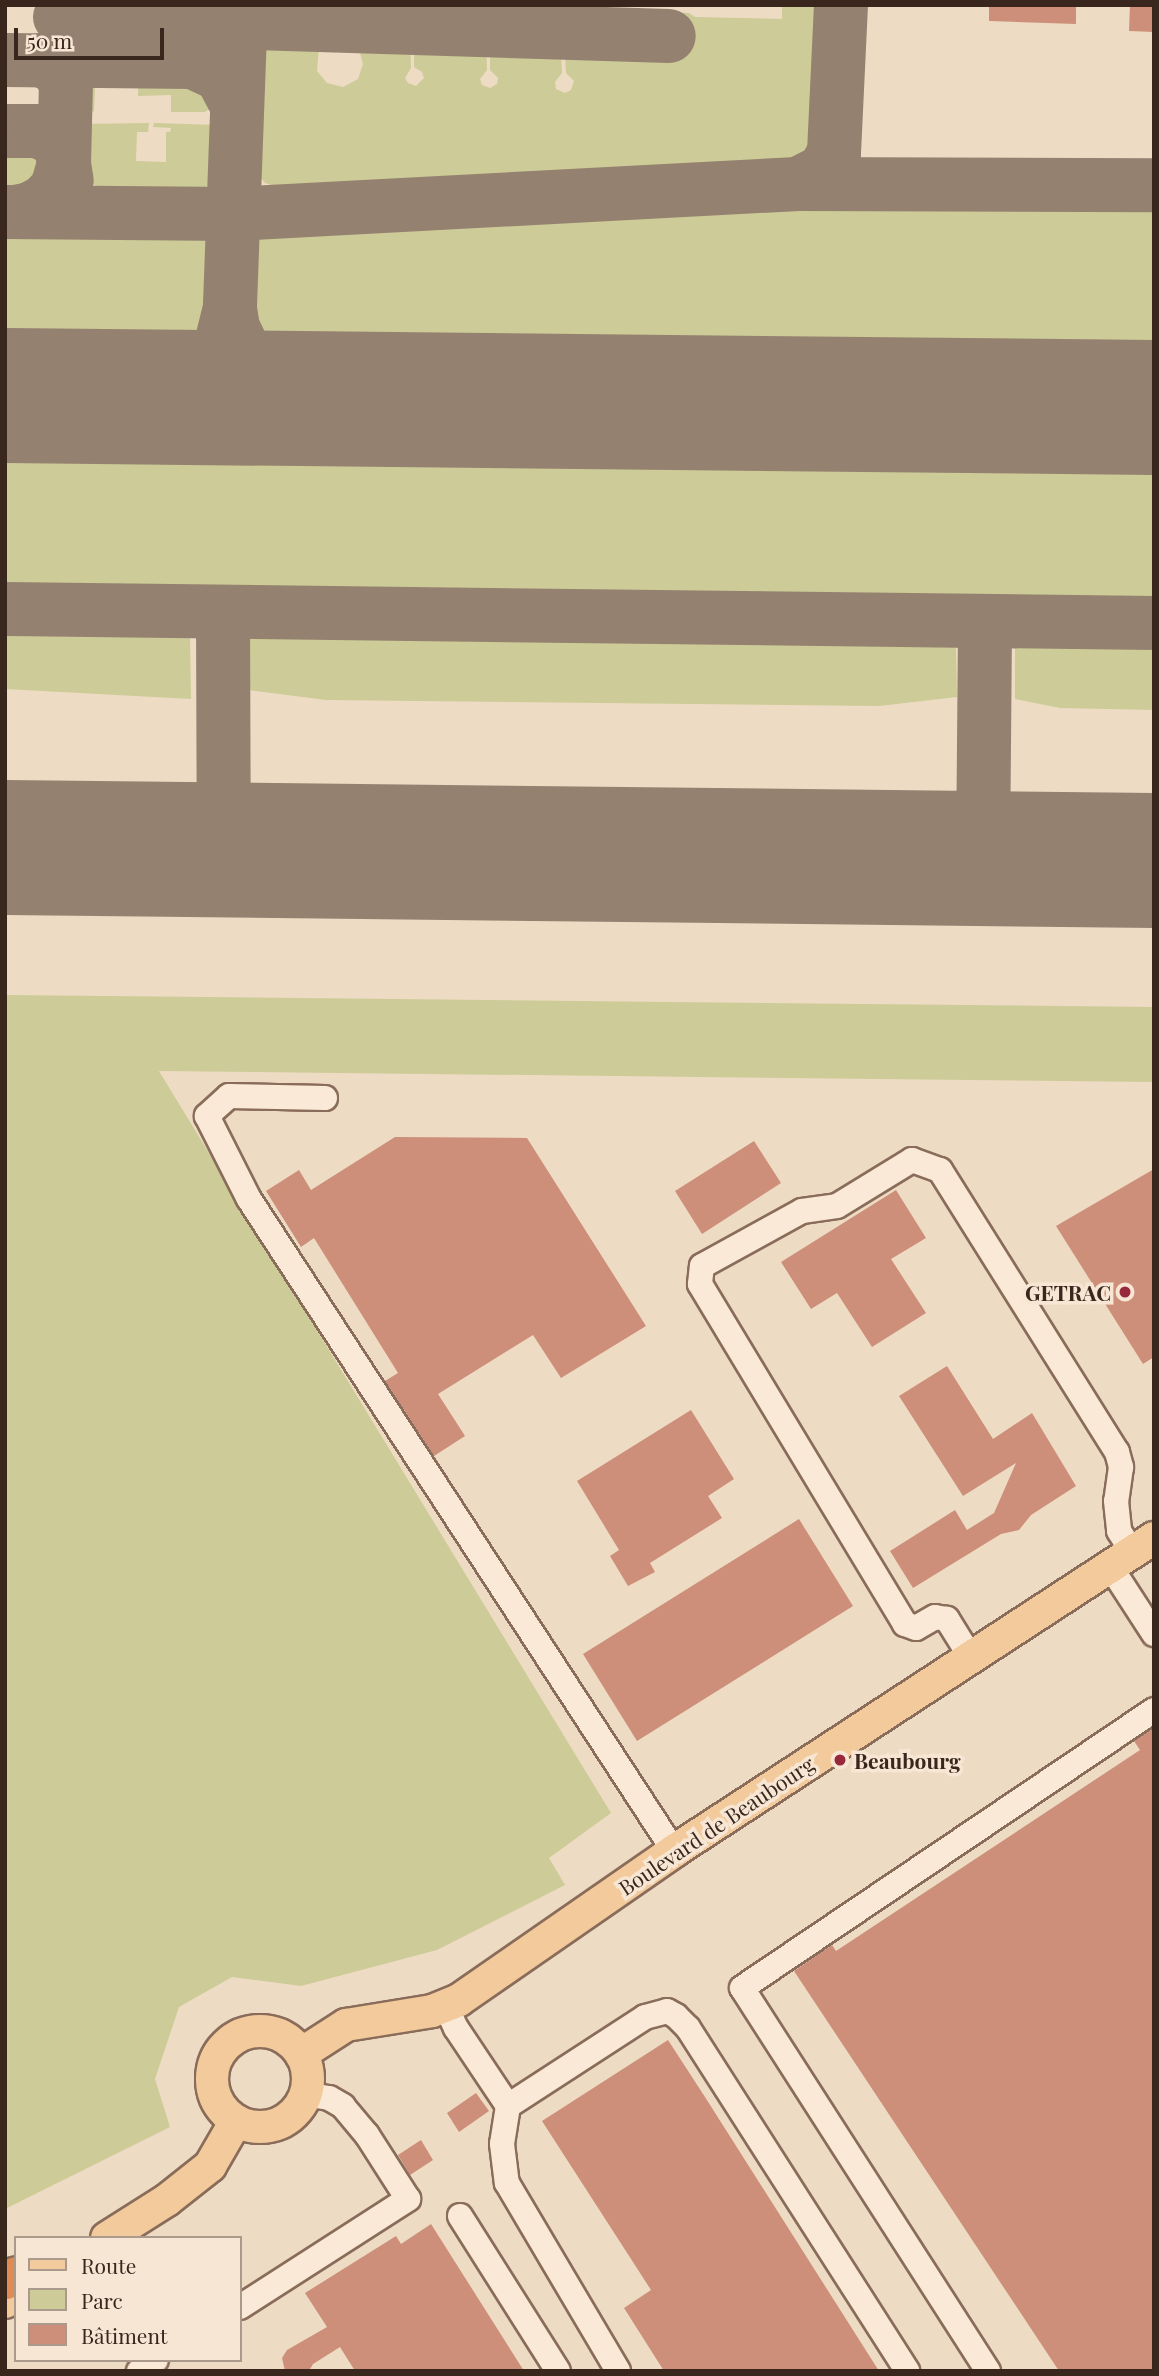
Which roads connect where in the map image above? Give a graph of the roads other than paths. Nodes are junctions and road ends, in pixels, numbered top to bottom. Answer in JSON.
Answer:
{"nodes":[{"id":1,"x":325,"y":1098,"type":"dead end"},
{"id":2,"x":1135,"y":1548,"type":"edge"},
{"id":3,"x":1154,"y":1634,"type":"edge"},
{"id":4,"x":970,"y":1656,"type":"junction"},
{"id":5,"x":1154,"y":1710,"type":"edge"},
{"id":6,"x":674,"y":1852,"type":"junction"},
{"id":7,"x":446,"y":2006,"type":"junction"},
{"id":8,"x":301,"y":2054,"type":"junction"},
{"id":9,"x":305,"y":2094,"type":"junction"},
{"id":10,"x":508,"y":2106,"type":"junction"},
{"id":11,"x":236,"y":2121,"type":"junction"},
{"id":12,"x":460,"y":2216,"type":"dead end"},
{"id":13,"x":110,"y":2236,"type":"edge"},
{"id":14,"x":242,"y":2305,"type":"edge"},
{"id":15,"x":558,"y":2371,"type":"edge"},
{"id":16,"x":618,"y":2371,"type":"edge"},
{"id":17,"x":907,"y":2371,"type":"edge"},
{"id":18,"x":988,"y":2371,"type":"edge"}],
"edges":[{"from":1,"to":6,"type":"lane"},
{"from":2,"to":3,"type":"lane"},
{"from":2,"to":4,"type":"main road","name":"Boulevard de Beaubourg"},
{"from":2,"to":4,"type":"lane"},
{"from":4,"to":6,"type":"main road","name":"Boulevard de Beaubourg"},
{"from":5,"to":18,"type":"lane"},
{"from":6,"to":7,"type":"main road","name":"Boulevard de Beaubourg"},
{"from":7,"to":8,"type":"main road","name":"Boulevard de Beaubourg"},
{"from":7,"to":10,"type":"lane"},
{"from":8,"to":9,"type":"main road"},
{"from":8,"to":11,"type":"main road"},
{"from":9,"to":11,"type":"main road"},
{"from":9,"to":14,"type":"lane"},
{"from":10,"to":16,"type":"lane"},
{"from":10,"to":17,"type":"lane"},
{"from":11,"to":13,"type":"main road"},
{"from":12,"to":15,"type":"lane"}]}
